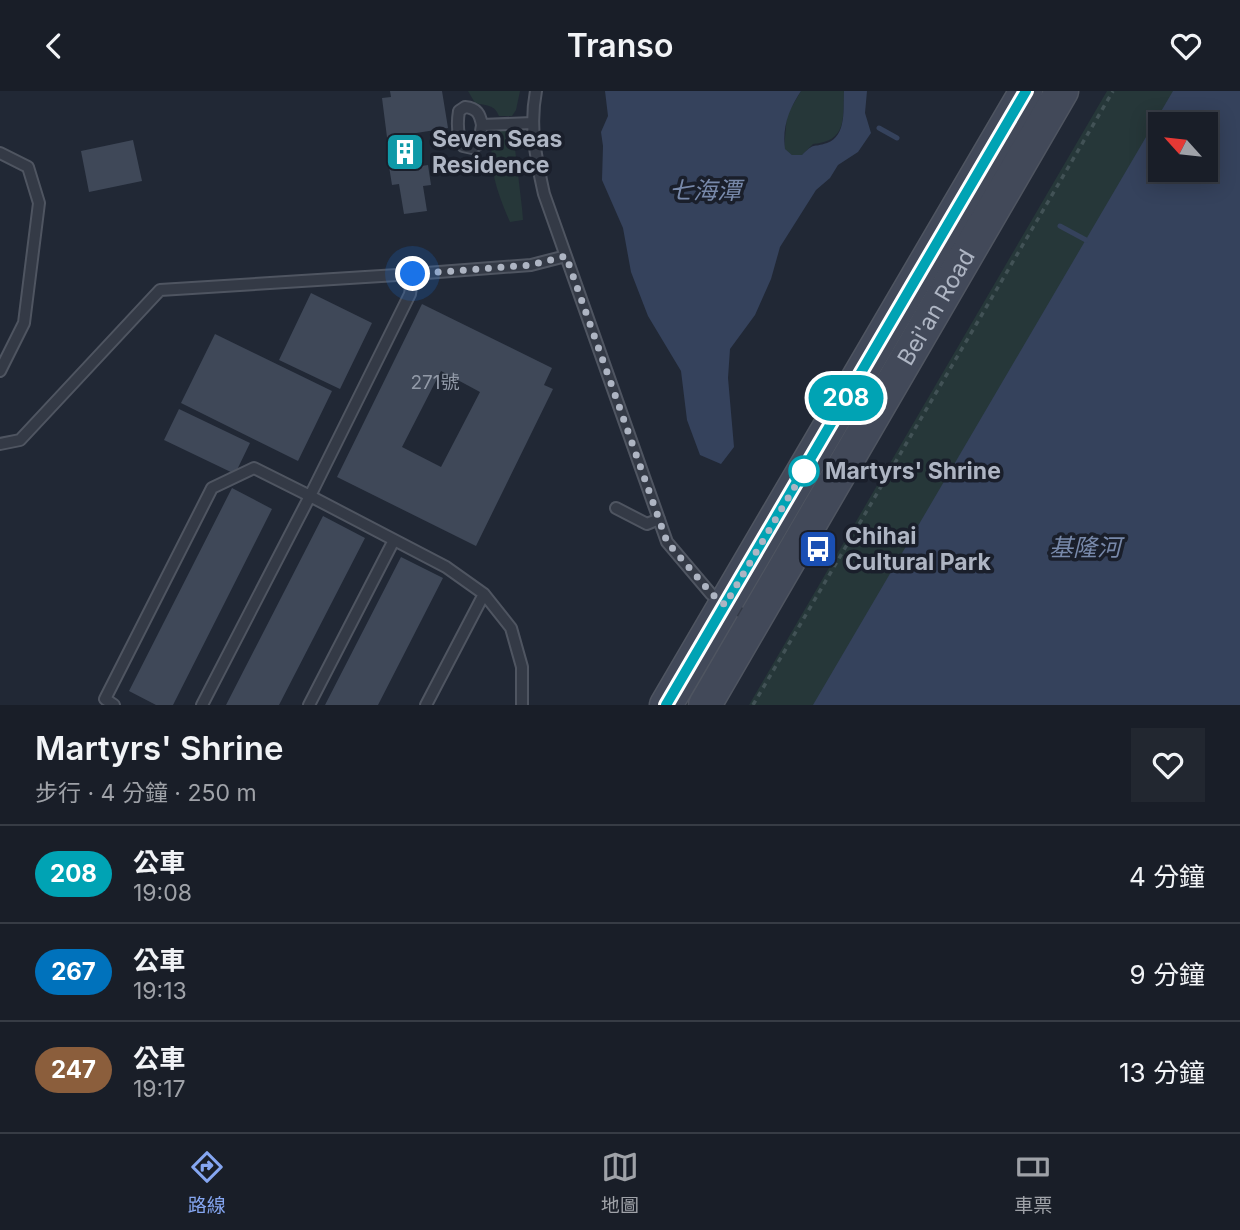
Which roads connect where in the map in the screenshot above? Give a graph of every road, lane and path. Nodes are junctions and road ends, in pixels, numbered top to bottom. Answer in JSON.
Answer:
{"nodes":[{"id":1,"x":536,"y":91,"type":"edge"},
{"id":2,"x":1026,"y":91,"type":"edge"},
{"id":3,"x":1062,"y":91,"type":"edge"},
{"id":4,"x":1113,"y":91,"type":"edge"},
{"id":5,"x":532,"y":123,"type":"junction"},
{"id":6,"x":482,"y":125,"type":"dead end"},
{"id":7,"x":0,"y":153,"type":"edge"},
{"id":8,"x":566,"y":256,"type":"junction"},
{"id":9,"x":413,"y":274,"type":"junction"},
{"id":10,"x":0,"y":371,"type":"edge"},
{"id":11,"x":0,"y":444,"type":"edge"},
{"id":12,"x":310,"y":496,"type":"junction"},
{"id":13,"x":616,"y":508,"type":"dead end"},
{"id":14,"x":659,"y":519,"type":"junction"},
{"id":15,"x":394,"y":540,"type":"junction"},
{"id":16,"x":484,"y":594,"type":"junction"},
{"id":17,"x":725,"y":605,"type":"junction"},
{"id":18,"x":755,"y":621,"type":"junction"},
{"id":19,"x":114,"y":705,"type":"edge"},
{"id":20,"x":202,"y":705,"type":"edge"},
{"id":21,"x":309,"y":705,"type":"edge"},
{"id":22,"x":426,"y":705,"type":"edge"},
{"id":23,"x":522,"y":705,"type":"edge"},
{"id":24,"x":666,"y":705,"type":"edge"},
{"id":25,"x":705,"y":705,"type":"edge"},
{"id":26,"x":753,"y":705,"type":"edge"}],
"edges":[{"from":1,"to":5,"type":"lane"},
{"from":2,"to":17,"type":"main road","name":"Bei'an Road"},
{"from":3,"to":18,"type":"main road","name":"Bei'an Road"},
{"from":4,"to":26,"type":"path"},
{"from":5,"to":6,"type":"lane"},
{"from":5,"to":8,"type":"lane"},
{"from":7,"to":10,"type":"lane"},
{"from":8,"to":9,"type":"lane"},
{"from":8,"to":14,"type":"lane"},
{"from":9,"to":11,"type":"lane"},
{"from":9,"to":12,"type":"lane"},
{"from":12,"to":15,"type":"lane"},
{"from":12,"to":19,"type":"lane"},
{"from":12,"to":20,"type":"lane"},
{"from":13,"to":14,"type":"lane"},
{"from":14,"to":17,"type":"lane"},
{"from":15,"to":16,"type":"lane"},
{"from":15,"to":21,"type":"lane"},
{"from":16,"to":22,"type":"lane"},
{"from":16,"to":23,"type":"lane"},
{"from":17,"to":18,"type":"lane"},
{"from":17,"to":24,"type":"main road","name":"Bei'an Road"},
{"from":18,"to":25,"type":"main road","name":"Bei'an Road"}]}
